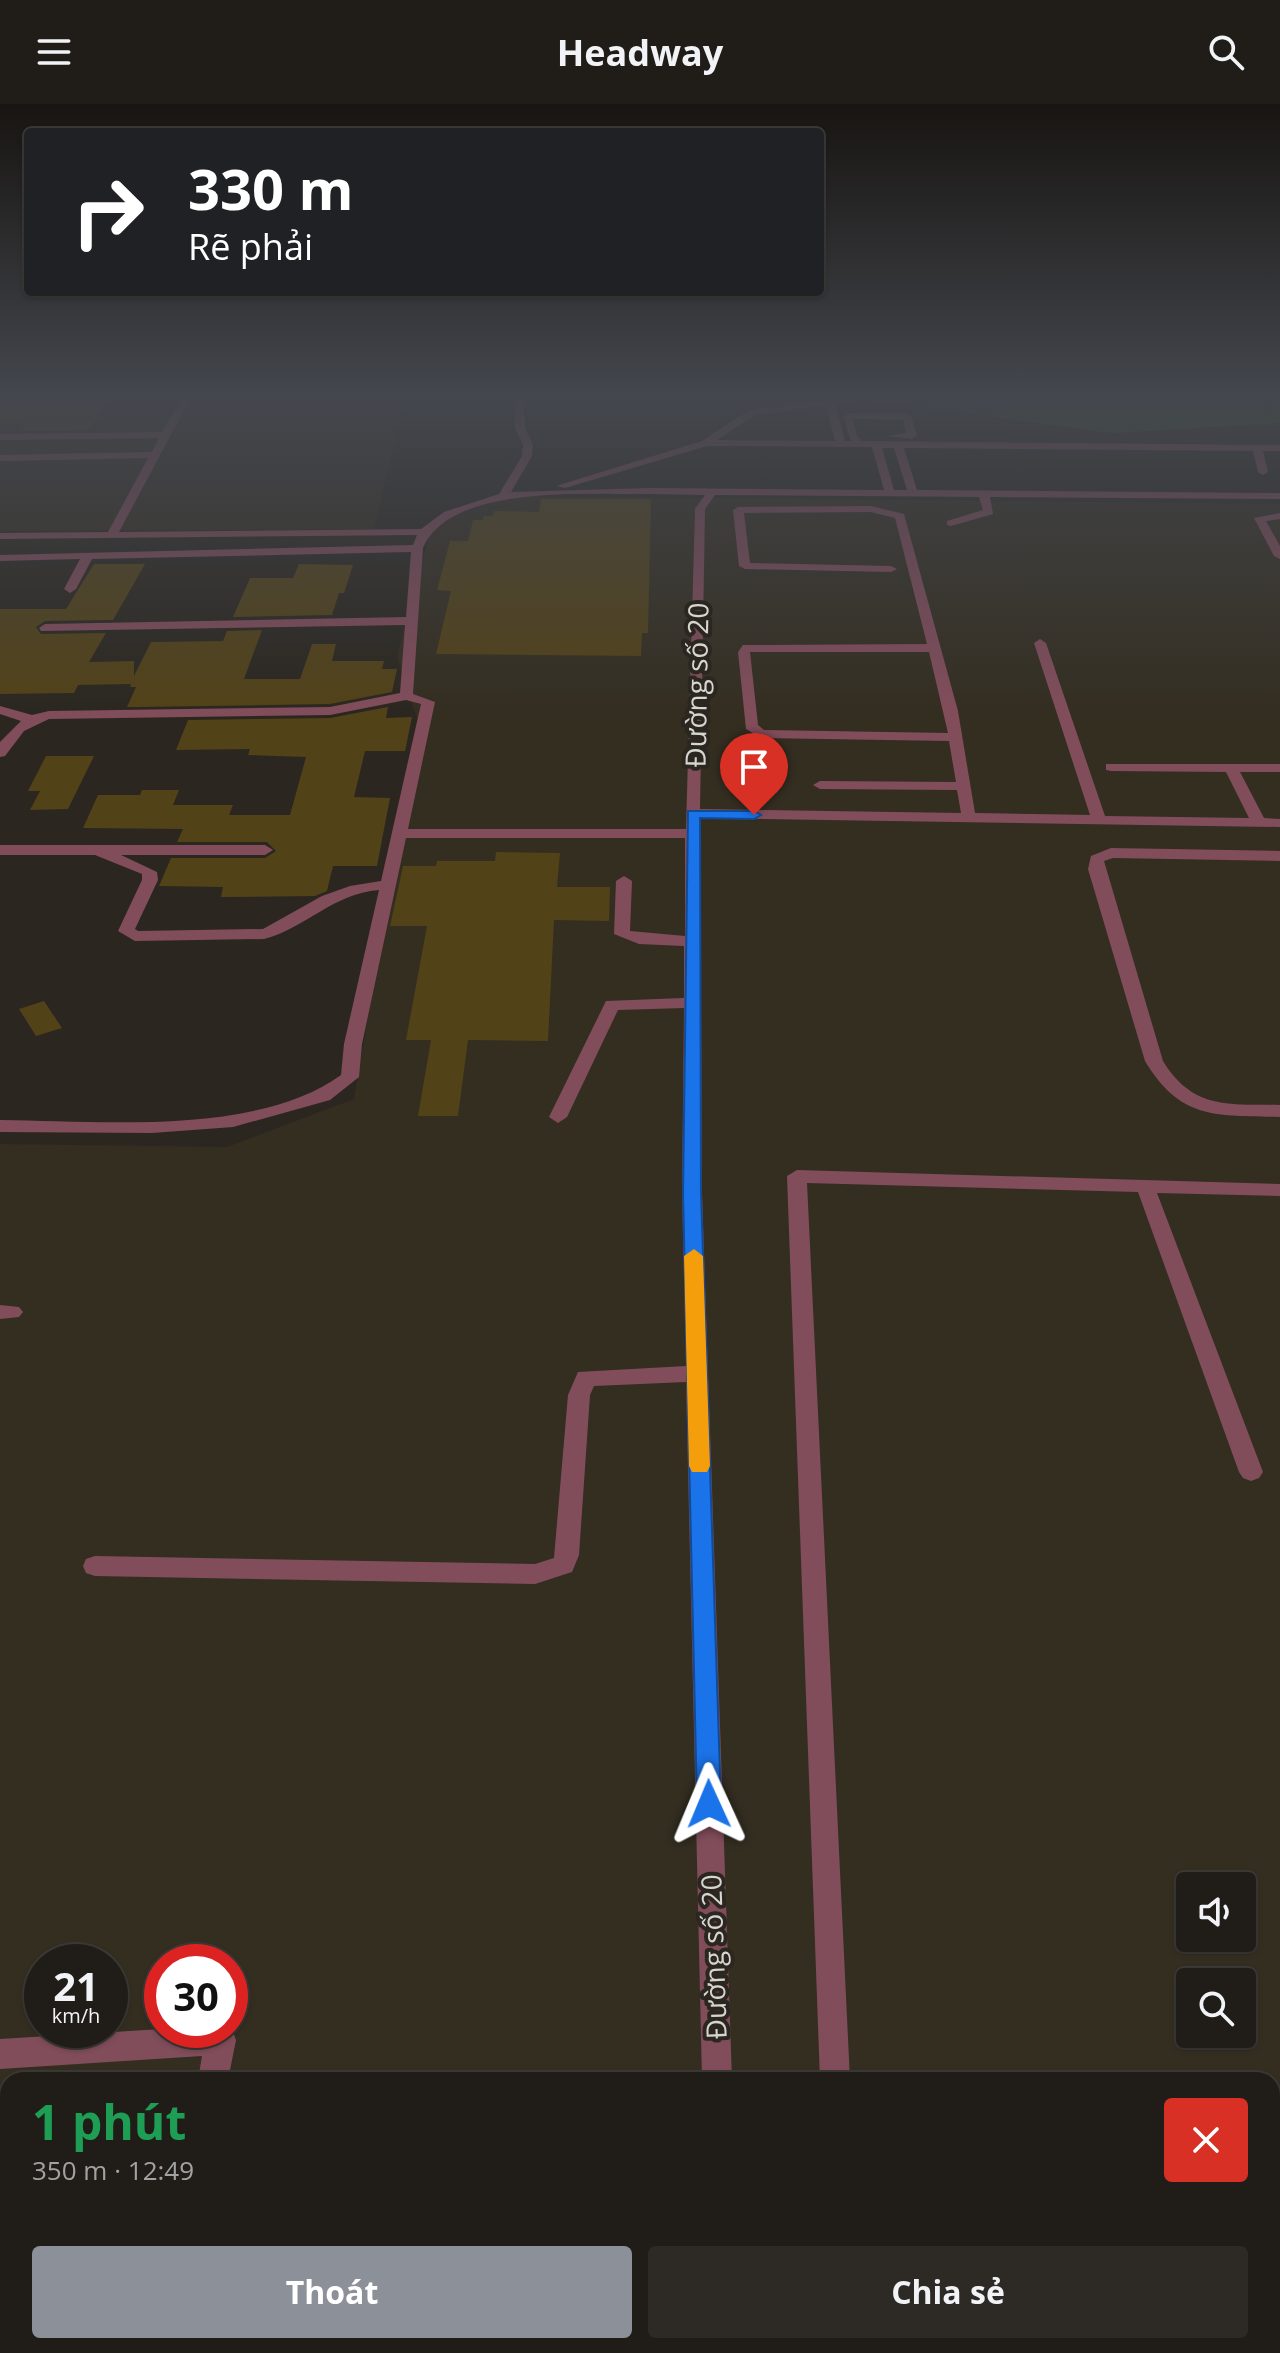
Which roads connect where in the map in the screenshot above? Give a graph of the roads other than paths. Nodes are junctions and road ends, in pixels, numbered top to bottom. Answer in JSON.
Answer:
{"nodes":[{"id":1,"x":128,"y":504,"type":"edge"},
{"id":2,"x":479,"y":504,"type":"edge"},
{"id":3,"x":703,"y":504,"type":"edge"},
{"id":4,"x":987,"y":504,"type":"edge"},
{"id":5,"x":1280,"y":514,"type":"edge"},
{"id":6,"x":951,"y":523,"type":"dead end"},
{"id":7,"x":424,"y":532,"type":"junction"},
{"id":8,"x":112,"y":535,"type":"junction"},
{"id":9,"x":0,"y":536,"type":"edge"},
{"id":10,"x":417,"y":548,"type":"junction"},
{"id":11,"x":1280,"y":556,"type":"edge"},
{"id":12,"x":87,"y":557,"type":"junction"},
{"id":13,"x":0,"y":558,"type":"edge"},
{"id":14,"x":891,"y":569,"type":"dead end"},
{"id":15,"x":70,"y":589,"type":"dead end"},
{"id":16,"x":410,"y":621,"type":"junction"},
{"id":17,"x":45,"y":628,"type":"dead end"},
{"id":18,"x":1040,"y":643,"type":"dead end"},
{"id":19,"x":936,"y":648,"type":"junction"},
{"id":20,"x":406,"y":696,"type":"junction"},
{"id":21,"x":0,"y":710,"type":"edge"},
{"id":22,"x":30,"y":719,"type":"junction"},
{"id":23,"x":955,"y":737,"type":"junction"},
{"id":24,"x":2,"y":745,"type":"edge"},
{"id":25,"x":1111,"y":767,"type":"dead end"},
{"id":26,"x":1231,"y":768,"type":"junction"},
{"id":27,"x":1280,"y":768,"type":"edge"},
{"id":28,"x":820,"y":785,"type":"dead end"},
{"id":29,"x":963,"y":786,"type":"junction"},
{"id":30,"x":969,"y":819,"type":"junction"},
{"id":31,"x":1099,"y":820,"type":"junction"},
{"id":32,"x":1259,"y":823,"type":"junction"},
{"id":33,"x":1280,"y":823,"type":"edge"},
{"id":34,"x":693,"y":824,"type":"junction"},
{"id":35,"x":398,"y":833,"type":"junction"},
{"id":36,"x":95,"y":849,"type":"junction"},
{"id":37,"x":0,"y":850,"type":"edge"},
{"id":38,"x":265,"y":850,"type":"dead end"},
{"id":39,"x":1280,"y":856,"type":"edge"},
{"id":40,"x":624,"y":881,"type":"dead end"},
{"id":41,"x":387,"y":885,"type":"junction"},
{"id":42,"x":693,"y":941,"type":"junction"},
{"id":43,"x":692,"y":1003,"type":"junction"},
{"id":44,"x":1280,"y":1111,"type":"edge"},
{"id":45,"x":558,"y":1117,"type":"dead end"},
{"id":46,"x":0,"y":1126,"type":"edge"},
{"id":47,"x":1145,"y":1186,"type":"junction"},
{"id":48,"x":1280,"y":1190,"type":"edge"},
{"id":49,"x":697,"y":1374,"type":"junction"},
{"id":50,"x":1251,"y":1472,"type":"dead end"},
{"id":51,"x":95,"y":1566,"type":"dead end"},
{"id":52,"x":0,"y":2054,"type":"edge"},
{"id":53,"x":215,"y":2072,"type":"edge"},
{"id":54,"x":717,"y":2072,"type":"edge"},
{"id":55,"x":835,"y":2072,"type":"edge"}],
"edges":[{"from":1,"to":8,"type":"street"},
{"from":2,"to":7,"type":"street"},
{"from":3,"to":34,"type":"street","name":"Đường số 20"},
{"from":4,"to":6,"type":"street"},
{"from":5,"to":11,"type":"street"},
{"from":7,"to":8,"type":"street"},
{"from":7,"to":10,"type":"street"},
{"from":8,"to":9,"type":"street"},
{"from":10,"to":12,"type":"street"},
{"from":10,"to":16,"type":"street"},
{"from":12,"to":13,"type":"street"},
{"from":12,"to":15,"type":"street"},
{"from":14,"to":19,"type":"street"},
{"from":16,"to":17,"type":"street"},
{"from":16,"to":20,"type":"street"},
{"from":18,"to":31,"type":"street"},
{"from":19,"to":23,"type":"street"},
{"from":19,"to":23,"type":"street"},
{"from":20,"to":22,"type":"street"},
{"from":20,"to":35,"type":"street"},
{"from":21,"to":22,"type":"street"},
{"from":22,"to":24,"type":"street"},
{"from":23,"to":29,"type":"street"},
{"from":25,"to":26,"type":"street"},
{"from":26,"to":27,"type":"street"},
{"from":26,"to":32,"type":"street"},
{"from":28,"to":29,"type":"street"},
{"from":29,"to":30,"type":"street"},
{"from":30,"to":31,"type":"street"},
{"from":30,"to":34,"type":"street"},
{"from":31,"to":32,"type":"street"},
{"from":32,"to":33,"type":"street"},
{"from":34,"to":35,"type":"street"},
{"from":34,"to":42,"type":"street","name":"Đường số 20"},
{"from":35,"to":41,"type":"street"},
{"from":36,"to":37,"type":"street"},
{"from":36,"to":38,"type":"street"},
{"from":36,"to":41,"type":"street"},
{"from":39,"to":44,"type":"street"},
{"from":40,"to":42,"type":"street"},
{"from":41,"to":46,"type":"street"},
{"from":42,"to":43,"type":"street","name":"Đường số 20"},
{"from":43,"to":45,"type":"street"},
{"from":43,"to":49,"type":"street","name":"Đường số 20"},
{"from":47,"to":48,"type":"street"},
{"from":47,"to":50,"type":"street"},
{"from":47,"to":55,"type":"street"},
{"from":49,"to":51,"type":"street"},
{"from":49,"to":54,"type":"street","name":"Đường số 20"},
{"from":52,"to":53,"type":"street"}]}
